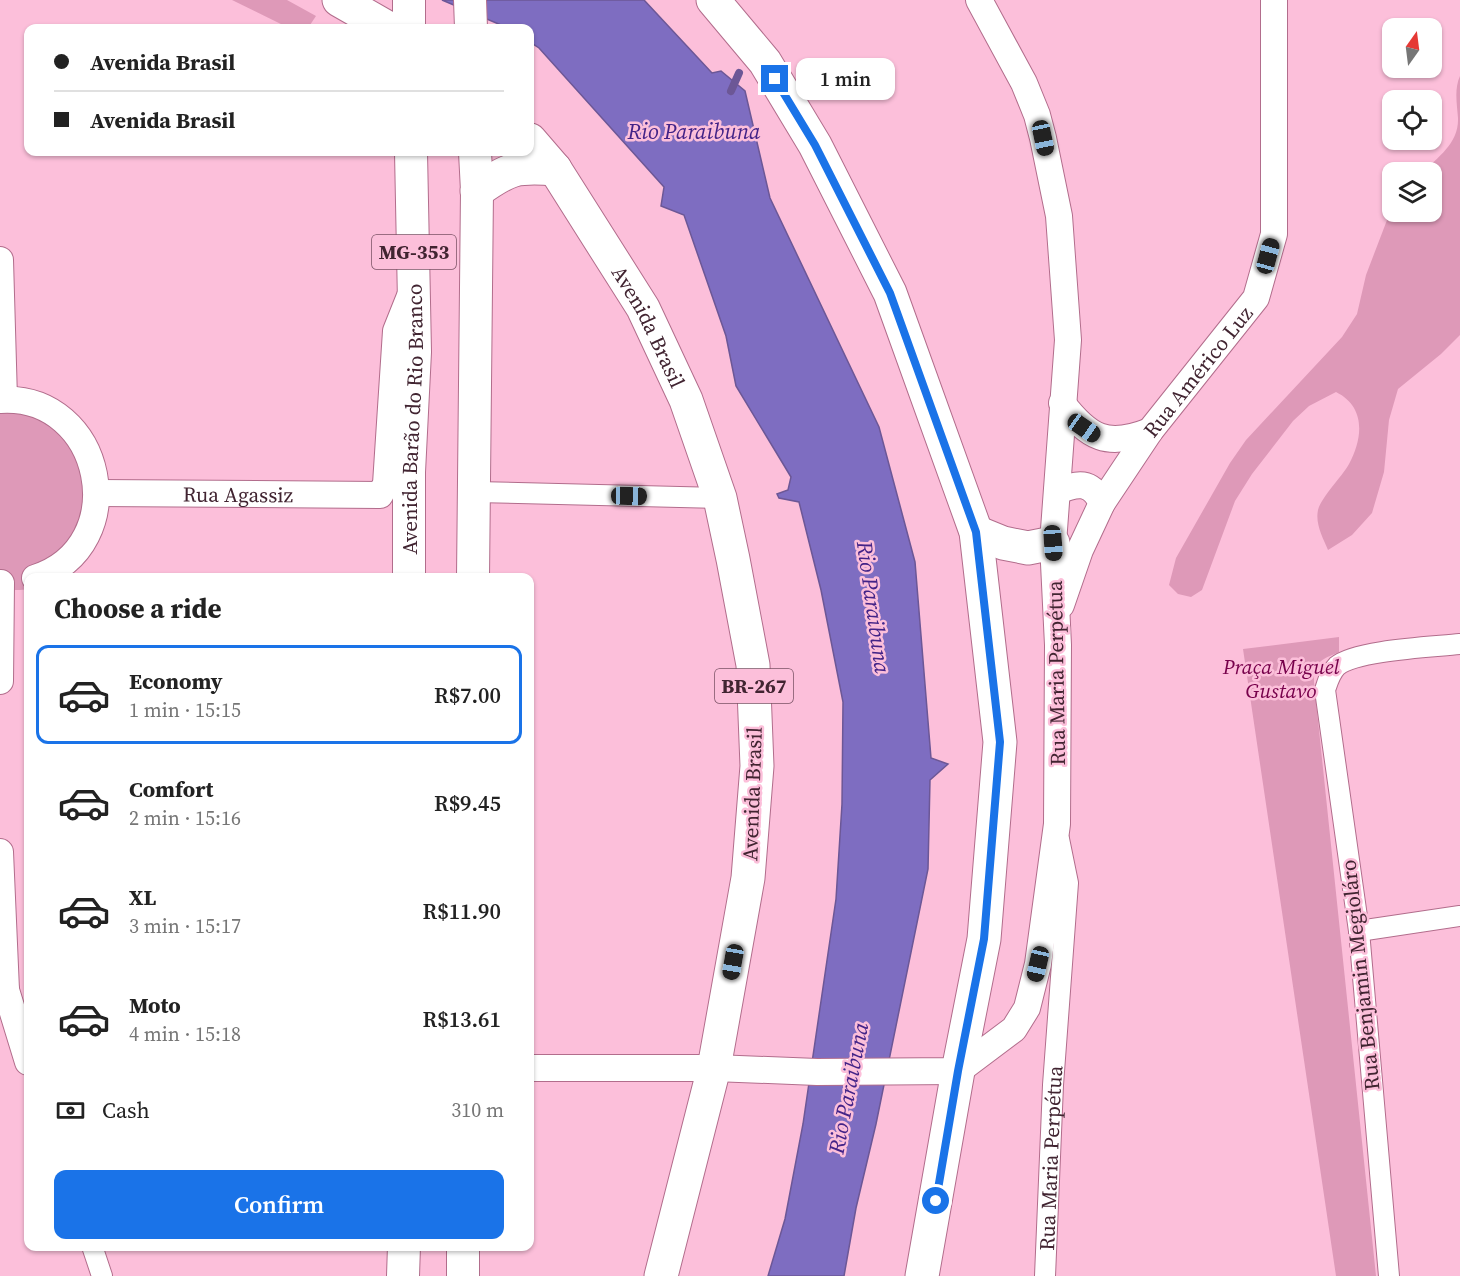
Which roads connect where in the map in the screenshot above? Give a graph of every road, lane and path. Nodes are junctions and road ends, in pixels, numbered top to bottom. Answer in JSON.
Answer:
{"nodes":[{"id":1,"x":339,"y":0,"type":"edge"},
{"id":2,"x":410,"y":0,"type":"edge"},
{"id":3,"x":470,"y":0,"type":"edge"},
{"id":4,"x":713,"y":0,"type":"edge"},
{"id":5,"x":979,"y":0,"type":"edge"},
{"id":6,"x":1274,"y":0,"type":"edge"},
{"id":7,"x":381,"y":24,"type":"edge"},
{"id":8,"x":409,"y":24,"type":"edge"},
{"id":9,"x":471,"y":24,"type":"edge"},
{"id":10,"x":534,"y":145,"type":"edge"},
{"id":11,"x":411,"y":156,"type":"edge"},
{"id":12,"x":475,"y":156,"type":"edge"},
{"id":13,"x":555,"y":169,"type":"junction"},
{"id":14,"x":477,"y":191,"type":"junction"},
{"id":15,"x":0,"y":260,"type":"edge"},
{"id":16,"x":414,"y":285,"type":"junction"},
{"id":17,"x":2,"y":399,"type":"edge"},
{"id":18,"x":1062,"y":403,"type":"junction"},
{"id":19,"x":1150,"y":431,"type":"junction"},
{"id":20,"x":1057,"y":491,"type":"junction"},
{"id":21,"x":475,"y":492,"type":"junction"},
{"id":22,"x":97,"y":493,"type":"junction"},
{"id":23,"x":720,"y":498,"type":"junction"},
{"id":24,"x":1102,"y":503,"type":"junction"},
{"id":25,"x":976,"y":532,"type":"junction"},
{"id":26,"x":1053,"y":543,"type":"junction"},
{"id":27,"x":45,"y":573,"type":"edge"},
{"id":28,"x":409,"y":573,"type":"edge"},
{"id":29,"x":473,"y":573,"type":"edge"},
{"id":30,"x":24,"y":580,"type":"edge"},
{"id":31,"x":1,"y":583,"type":"edge"},
{"id":32,"x":1057,"y":616,"type":"junction"},
{"id":33,"x":1460,"y":644,"type":"edge"},
{"id":34,"x":0,"y":681,"type":"edge"},
{"id":35,"x":1057,"y":824,"type":"junction"},
{"id":36,"x":0,"y":852,"type":"edge"},
{"id":37,"x":1460,"y":916,"type":"edge"},
{"id":38,"x":1359,"y":931,"type":"junction"},
{"id":39,"x":3,"y":984,"type":"edge"},
{"id":40,"x":24,"y":1050,"type":"edge"},
{"id":41,"x":534,"y":1068,"type":"edge"},
{"id":42,"x":725,"y":1068,"type":"junction"},
{"id":43,"x":958,"y":1071,"type":"junction"},
{"id":44,"x":94,"y":1251,"type":"edge"},
{"id":45,"x":404,"y":1251,"type":"edge"},
{"id":46,"x":463,"y":1251,"type":"edge"},
{"id":47,"x":102,"y":1276,"type":"edge"},
{"id":48,"x":403,"y":1276,"type":"edge"},
{"id":49,"x":463,"y":1276,"type":"edge"},
{"id":50,"x":661,"y":1276,"type":"edge"},
{"id":51,"x":922,"y":1276,"type":"edge"},
{"id":52,"x":1046,"y":1276,"type":"edge"},
{"id":53,"x":1389,"y":1276,"type":"edge"}],
"edges":[{"from":1,"to":7,"type":"highway"},
{"from":2,"to":8,"type":"main road"},
{"from":3,"to":9,"type":"main road"},
{"from":4,"to":25,"type":"highway"},
{"from":5,"to":18,"type":"street","name":"Rua Maria Perpétua"},
{"from":6,"to":19,"type":"street","name":"Rua Américo Luz"},
{"from":10,"to":13,"type":"highway","name":"Avenida Brasil","number":"BR-267"},
{"from":11,"to":16,"type":"main road","name":"Avenida Barão do Rio Branco","number":"MG-353"},
{"from":12,"to":14,"type":"main road"},
{"from":13,"to":14,"type":"highway"},
{"from":13,"to":23,"type":"highway","name":"Avenida Brasil","number":"BR-267"},
{"from":14,"to":21,"type":"main road"},
{"from":15,"to":17,"type":"street"},
{"from":16,"to":22,"type":"street","name":"Rua Agassiz"},
{"from":16,"to":28,"type":"main road","name":"Avenida Barão do Rio Branco","number":"MG-353"},
{"from":17,"to":22,"type":"street"},
{"from":18,"to":19,"type":"street"},
{"from":18,"to":20,"type":"street","name":"Rua Maria Perpétua"},
{"from":19,"to":24,"type":"street","name":"Rua Américo Luz"},
{"from":20,"to":24,"type":"street"},
{"from":20,"to":26,"type":"street","name":"Rua Maria Perpétua"},
{"from":21,"to":23,"type":"street"},
{"from":21,"to":29,"type":"main road"},
{"from":22,"to":27,"type":"street"},
{"from":23,"to":42,"type":"highway","name":"Avenida Brasil","number":"BR-267"},
{"from":24,"to":32,"type":"street","name":"Rua Américo Luz"},
{"from":25,"to":26,"type":"highway"},
{"from":25,"to":43,"type":"highway"},
{"from":26,"to":32,"type":"street","name":"Rua Maria Perpétua"},
{"from":30,"to":31,"type":"street"},
{"from":31,"to":34,"type":"street"},
{"from":32,"to":35,"type":"street","name":"Rua Maria Perpétua"},
{"from":33,"to":38,"type":"street","name":"Rua Benjamin Megioláro"},
{"from":35,"to":43,"type":"street","name":"Rua Maria Perpétua"},
{"from":35,"to":52,"type":"street","name":"Rua Maria Perpétua"},
{"from":36,"to":39,"type":"street"},
{"from":37,"to":38,"type":"street"},
{"from":38,"to":53,"type":"street","name":"Rua Benjamin Megioláro"},
{"from":39,"to":40,"type":"street"},
{"from":41,"to":42,"type":"street"},
{"from":42,"to":43,"type":"street"},
{"from":42,"to":50,"type":"highway","name":"Avenida Brasil","number":"BR-267"},
{"from":43,"to":51,"type":"highway"},
{"from":44,"to":47,"type":"street"},
{"from":45,"to":48,"type":"main road"},
{"from":46,"to":49,"type":"main road"}]}
